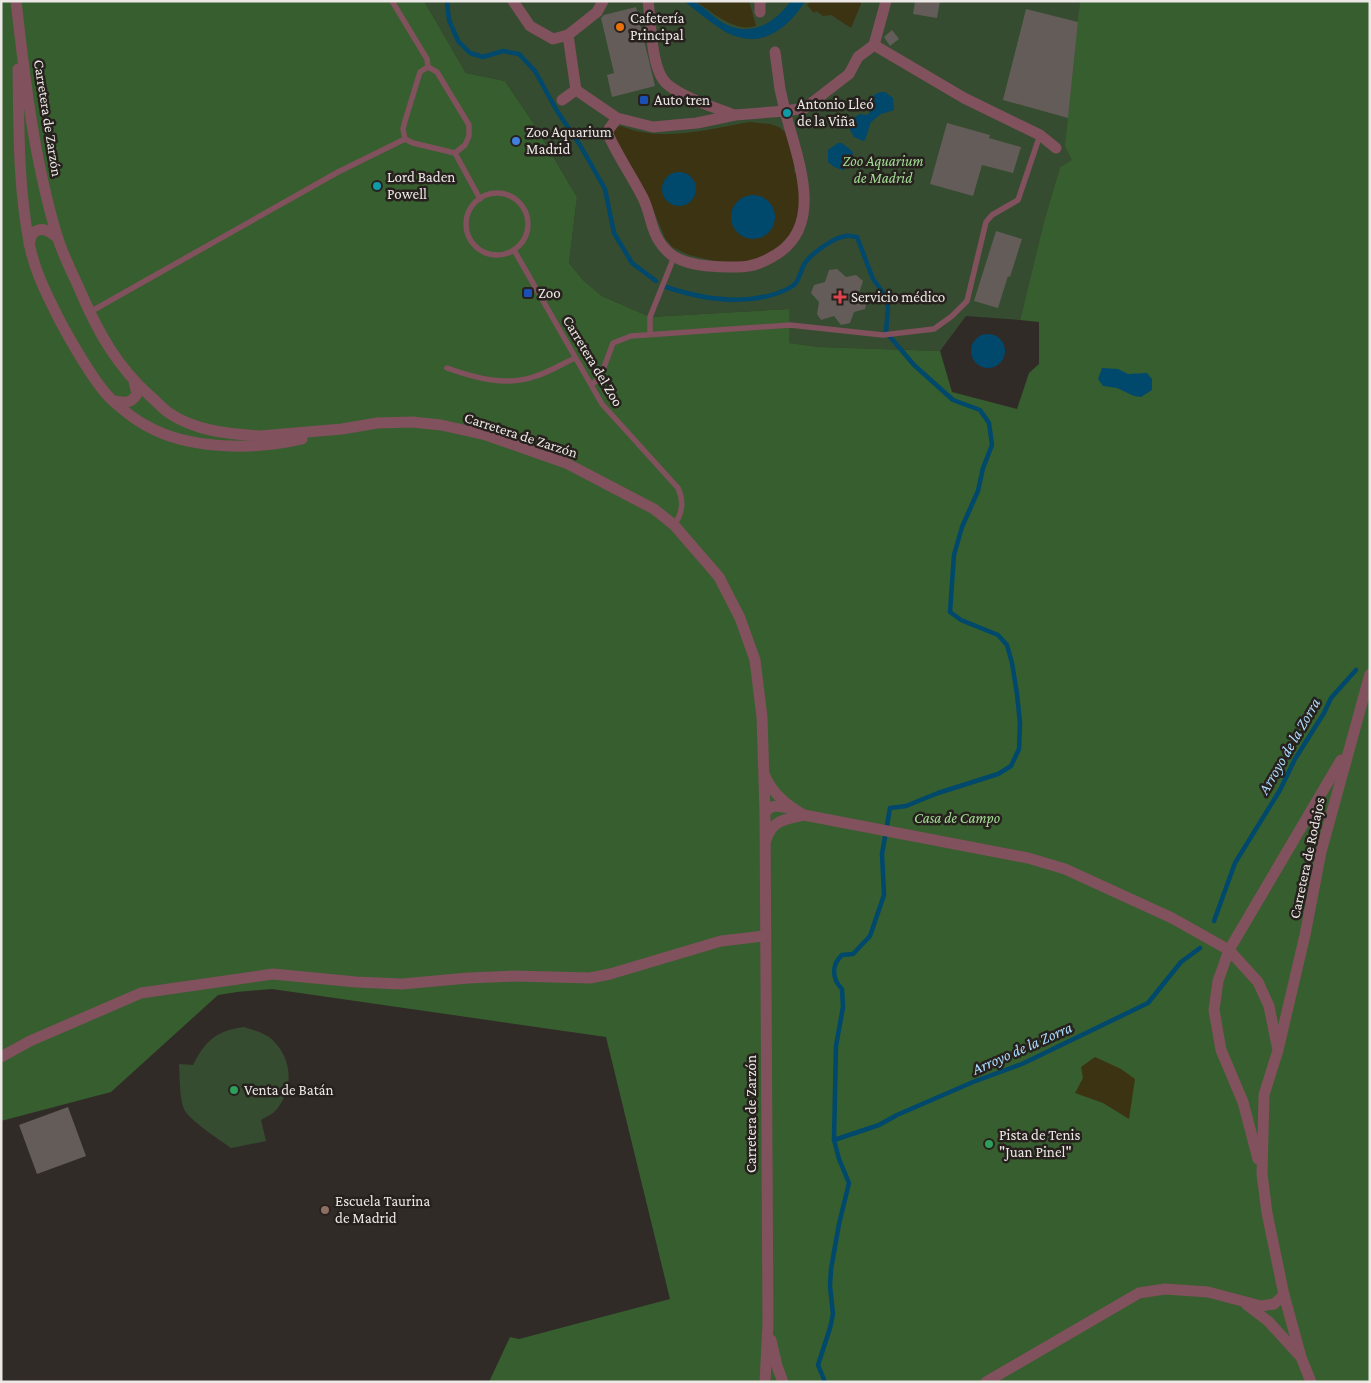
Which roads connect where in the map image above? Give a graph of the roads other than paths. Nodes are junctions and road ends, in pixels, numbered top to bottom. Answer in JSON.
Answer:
{"nodes":[{"id":1,"x":16,"y":1,"type":"edge"},
{"id":2,"x":392,"y":1,"type":"edge"},
{"id":3,"x":513,"y":1,"type":"edge"},
{"id":4,"x":603,"y":1,"type":"edge"},
{"id":5,"x":648,"y":1,"type":"edge"},
{"id":6,"x":886,"y":1,"type":"edge"},
{"id":7,"x":568,"y":35,"type":"junction"},
{"id":8,"x":874,"y":45,"type":"junction"},
{"id":9,"x":775,"y":52,"type":"dead end"},
{"id":10,"x":428,"y":68,"type":"junction"},
{"id":11,"x":576,"y":90,"type":"junction"},
{"id":12,"x":562,"y":100,"type":"dead end"},
{"id":13,"x":785,"y":111,"type":"junction"},
{"id":14,"x":735,"y":115,"type":"junction"},
{"id":15,"x":617,"y":118,"type":"junction"},
{"id":16,"x":1040,"y":135,"type":"junction"},
{"id":17,"x":405,"y":139,"type":"junction"},
{"id":18,"x":1056,"y":148,"type":"dead end"},
{"id":19,"x":455,"y":153,"type":"junction"},
{"id":20,"x":480,"y":199,"type":"junction"},
{"id":21,"x":58,"y":238,"type":"junction"},
{"id":22,"x":29,"y":244,"type":"junction"},
{"id":23,"x":514,"y":250,"type":"junction"},
{"id":24,"x":674,"y":257,"type":"junction"},
{"id":25,"x":90,"y":312,"type":"junction"},
{"id":26,"x":650,"y":334,"type":"junction"},
{"id":27,"x":576,"y":358,"type":"junction"},
{"id":28,"x":447,"y":368,"type":"dead end"},
{"id":29,"x":134,"y":381,"type":"junction"},
{"id":30,"x":592,"y":384,"type":"junction"},
{"id":31,"x":112,"y":401,"type":"junction"},
{"id":32,"x":342,"y":429,"type":"junction"},
{"id":33,"x":674,"y":525,"type":"junction"},
{"id":34,"x":1370,"y":674,"type":"edge"},
{"id":35,"x":1349,"y":745,"type":"junction"},
{"id":36,"x":763,"y":772,"type":"junction"},
{"id":37,"x":799,"y":812,"type":"junction"},
{"id":38,"x":764,"y":813,"type":"junction"},
{"id":39,"x":764,"y":846,"type":"junction"},
{"id":40,"x":764,"y":936,"type":"junction"},
{"id":41,"x":1230,"y":950,"type":"junction"},
{"id":42,"x":1278,"y":1050,"type":"junction"},
{"id":43,"x":1,"y":1057,"type":"edge"},
{"id":44,"x":1262,"y":1174,"type":"junction"},
{"id":45,"x":1284,"y":1295,"type":"junction"},
{"id":46,"x":1243,"y":1302,"type":"junction"},
{"id":47,"x":768,"y":1324,"type":"junction"},
{"id":48,"x":1301,"y":1357,"type":"junction"},
{"id":49,"x":765,"y":1382,"type":"edge"},
{"id":50,"x":783,"y":1382,"type":"edge"},
{"id":51,"x":986,"y":1382,"type":"edge"},
{"id":52,"x":1311,"y":1382,"type":"edge"}],
"edges":[{"from":1,"to":21,"type":"street","name":"Carretera de Zarzón"},
{"from":1,"to":22,"type":"street","name":"Carretera de Zarzón"},
{"from":2,"to":10,"type":"lane"},
{"from":3,"to":7,"type":"street"},
{"from":4,"to":7,"type":"street"},
{"from":5,"to":14,"type":"street"},
{"from":6,"to":8,"type":"street"},
{"from":7,"to":11,"type":"street"},
{"from":8,"to":13,"type":"street"},
{"from":8,"to":16,"type":"street"},
{"from":9,"to":13,"type":"street"},
{"from":10,"to":17,"type":"lane"},
{"from":10,"to":19,"type":"lane"},
{"from":11,"to":12,"type":"street"},
{"from":11,"to":15,"type":"street"},
{"from":13,"to":14,"type":"street"},
{"from":13,"to":24,"type":"street"},
{"from":14,"to":15,"type":"street"},
{"from":15,"to":24,"type":"street"},
{"from":16,"to":18,"type":"street"},
{"from":16,"to":26,"type":"lane"},
{"from":17,"to":19,"type":"lane"},
{"from":17,"to":25,"type":"lane"},
{"from":19,"to":20,"type":"lane"},
{"from":20,"to":23,"type":"lane"},
{"from":20,"to":23,"type":"lane"},
{"from":21,"to":22,"type":"street"},
{"from":21,"to":25,"type":"street","name":"Carretera de Zarzón"},
{"from":22,"to":31,"type":"street","name":"Carretera de Zarzón"},
{"from":23,"to":27,"type":"lane","name":"Carretera del Zoo"},
{"from":24,"to":26,"type":"lane"},
{"from":25,"to":29,"type":"street","name":"Carretera de Zarzón"},
{"from":26,"to":30,"type":"lane"},
{"from":27,"to":28,"type":"lane"},
{"from":27,"to":30,"type":"lane","name":"Carretera del Zoo"},
{"from":29,"to":31,"type":"street"},
{"from":29,"to":32,"type":"street","name":"Carretera de Zarzón"},
{"from":30,"to":33,"type":"lane","name":"Carretera del Zoo"},
{"from":31,"to":32,"type":"street","name":"Carretera de Zarzón"},
{"from":32,"to":33,"type":"street","name":"Carretera de Zarzón"},
{"from":33,"to":36,"type":"street","name":"Carretera de Zarzón"},
{"from":34,"to":35,"type":"street","name":"Carretera de Rodajos"},
{"from":35,"to":41,"type":"street"},
{"from":35,"to":42,"type":"street","name":"Carretera de Rodajos"},
{"from":36,"to":37,"type":"street"},
{"from":36,"to":38,"type":"street","name":"Carretera de Zarzón"},
{"from":37,"to":38,"type":"street"},
{"from":37,"to":39,"type":"street","name":"Carretera de Zarzón"},
{"from":37,"to":41,"type":"street"},
{"from":38,"to":39,"type":"street","name":"Carretera de Zarzón"},
{"from":39,"to":40,"type":"street","name":"Carretera de Zarzón"},
{"from":40,"to":43,"type":"street"},
{"from":40,"to":47,"type":"street","name":"Carretera de Zarzón"},
{"from":41,"to":42,"type":"street"},
{"from":41,"to":44,"type":"street"},
{"from":42,"to":44,"type":"street","name":"Carretera de Rodajos"},
{"from":44,"to":45,"type":"street"},
{"from":45,"to":46,"type":"street"},
{"from":45,"to":48,"type":"street"},
{"from":46,"to":48,"type":"street"},
{"from":46,"to":51,"type":"street"},
{"from":47,"to":49,"type":"street","name":"Carretera de Zarzón"},
{"from":47,"to":50,"type":"street"},
{"from":48,"to":52,"type":"street"}]}
